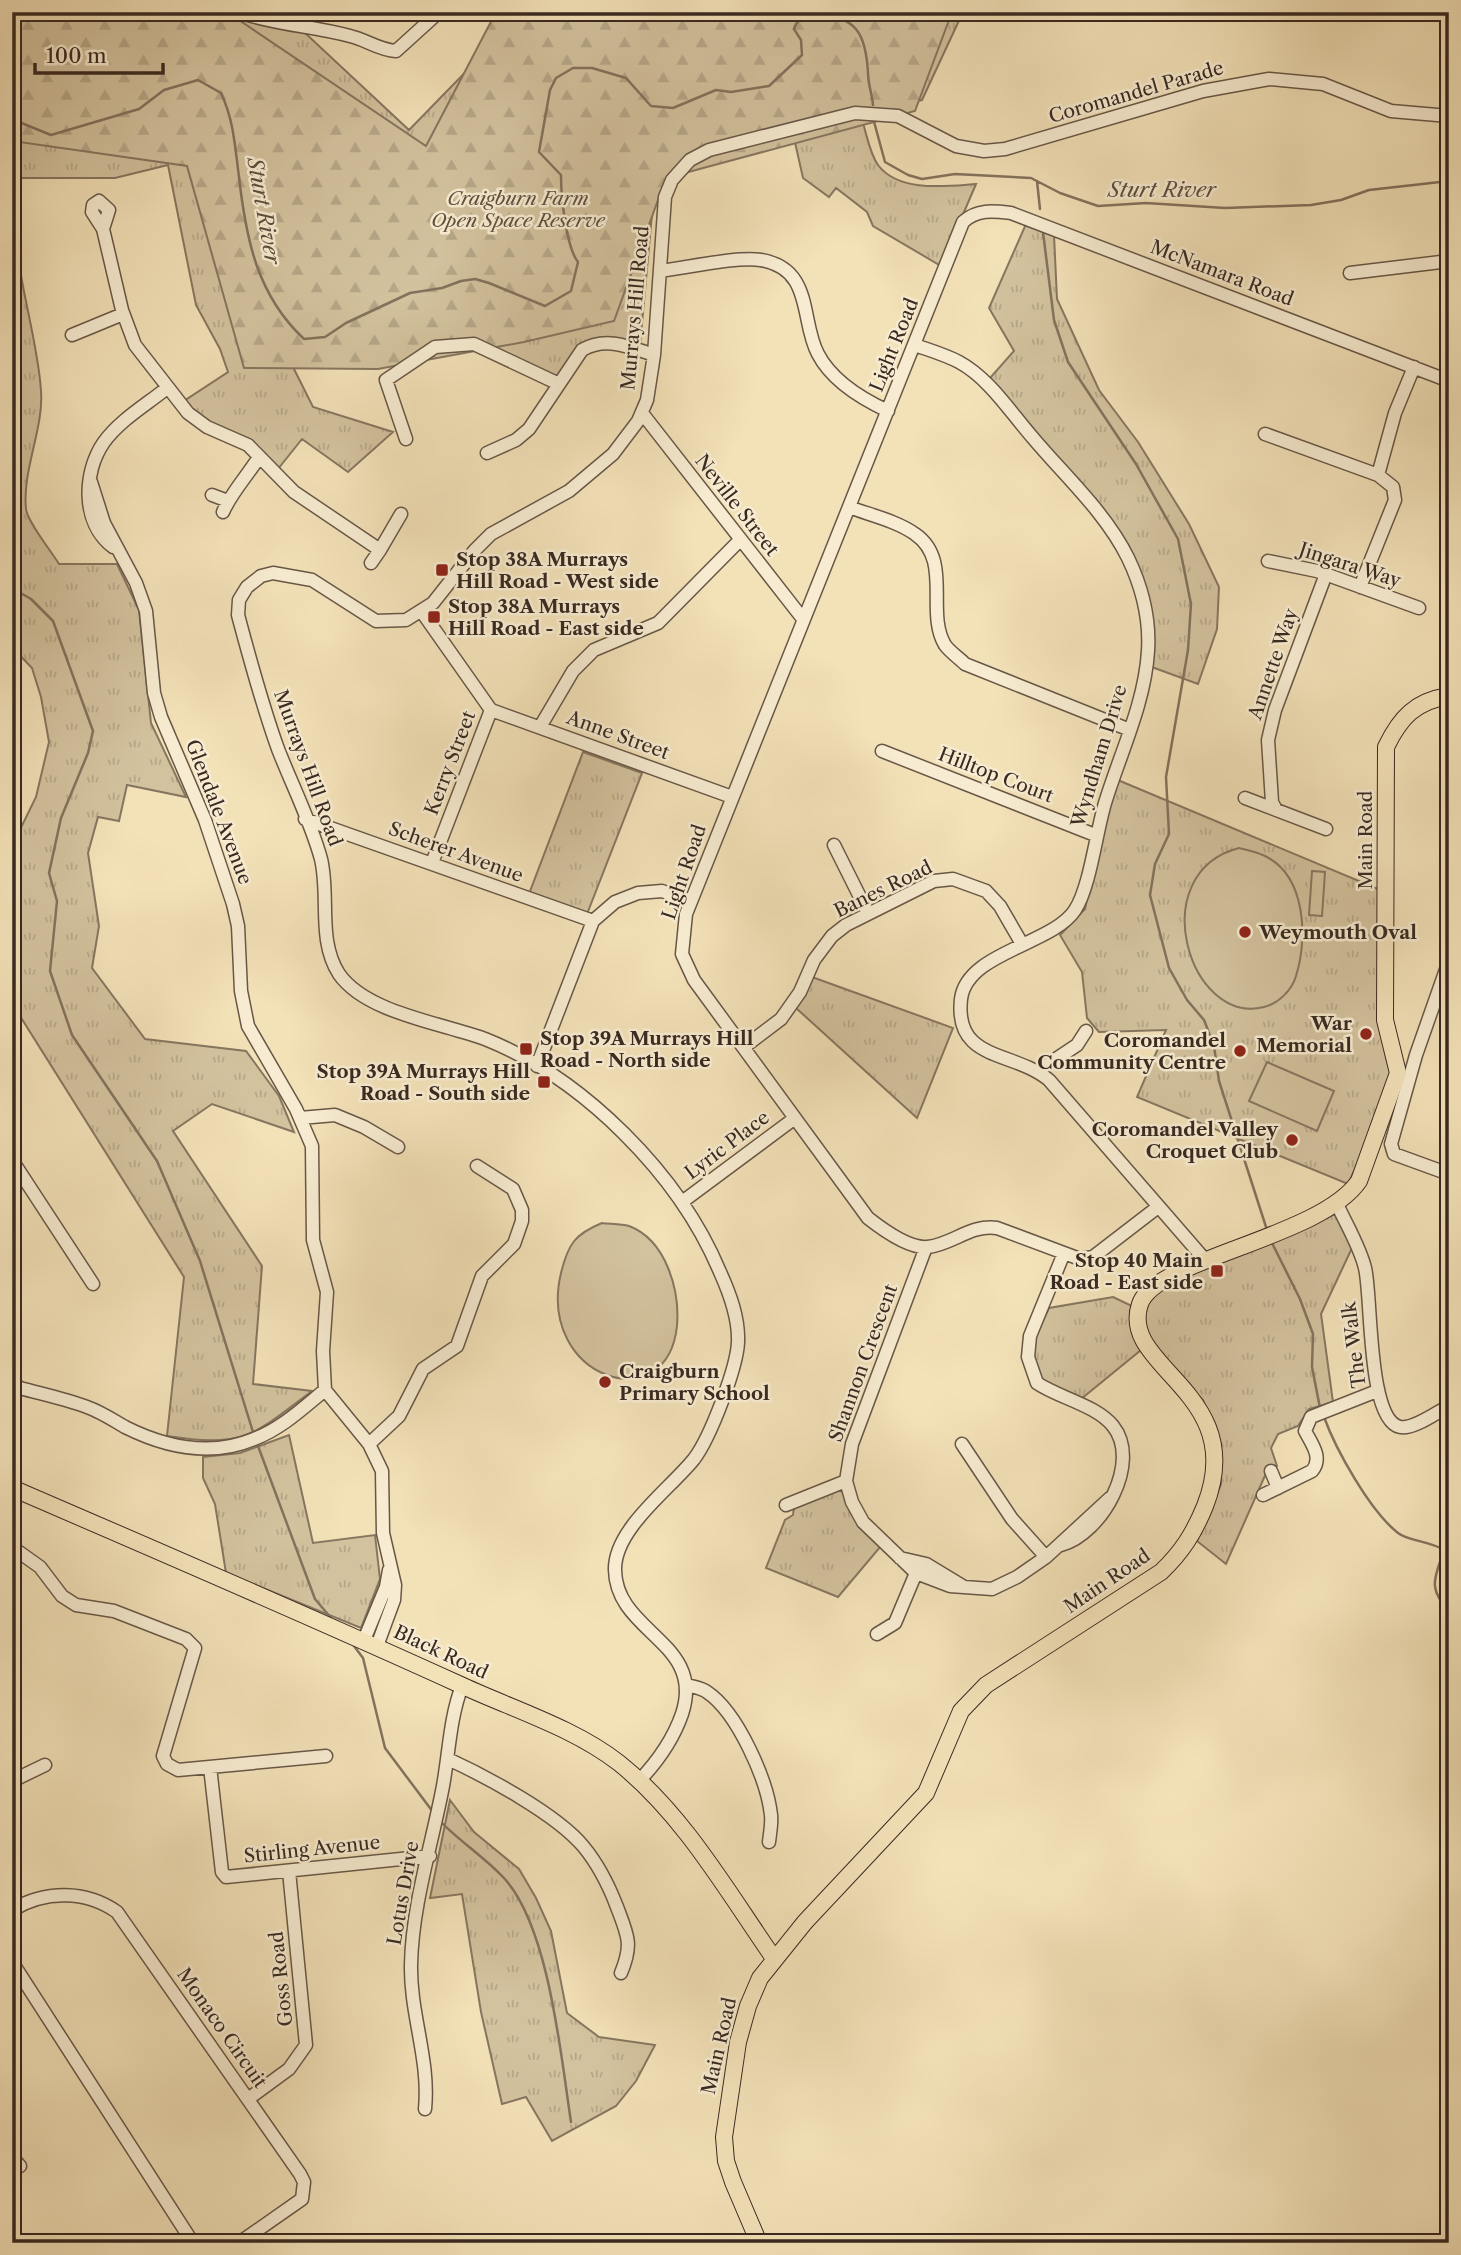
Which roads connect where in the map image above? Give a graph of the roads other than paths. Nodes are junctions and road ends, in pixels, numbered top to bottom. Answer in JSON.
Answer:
{"nodes":[{"id":1,"x":238,"y":12,"type":"edge"},
{"id":2,"x":439,"y":12,"type":"edge"},
{"id":3,"x":880,"y":113,"type":"joint"},
{"id":4,"x":1449,"y":116,"type":"edge"},
{"id":5,"x":980,"y":212,"type":"joint"},
{"id":6,"x":103,"y":229,"type":"dead end"},
{"id":7,"x":1449,"y":261,"type":"edge"},
{"id":8,"x":660,"y":271,"type":"junction"},
{"id":9,"x":1349,"y":273,"type":"dead end"},
{"id":10,"x":123,"y":314,"type":"junction"},
{"id":11,"x":72,"y":335,"type":"dead end"},
{"id":12,"x":915,"y":345,"type":"junction"},
{"id":13,"x":654,"y":355,"type":"junction"},
{"id":14,"x":1414,"y":367,"type":"junction"},
{"id":15,"x":1448,"y":380,"type":"edge"},
{"id":16,"x":559,"y":384,"type":"junction"},
{"id":17,"x":167,"y":388,"type":"junction"},
{"id":18,"x":888,"y":411,"type":"junction"},
{"id":19,"x":642,"y":413,"type":"junction"},
{"id":20,"x":1265,"y":434,"type":"dead end"},
{"id":21,"x":406,"y":439,"type":"dead end"},
{"id":22,"x":488,"y":453,"type":"dead end"},
{"id":23,"x":259,"y":457,"type":"junction"},
{"id":24,"x":1378,"y":475,"type":"junction"},
{"id":25,"x":212,"y":495,"type":"dead end"},
{"id":26,"x":849,"y":507,"type":"junction"},
{"id":27,"x":401,"y":514,"type":"dead end"},
{"id":28,"x":740,"y":540,"type":"junction"},
{"id":29,"x":380,"y":550,"type":"junction"},
{"id":30,"x":1268,"y":561,"type":"dead end"},
{"id":31,"x":372,"y":563,"type":"dead end"},
{"id":32,"x":1326,"y":574,"type":"junction"},
{"id":33,"x":1360,"y":587,"type":"junction"},
{"id":34,"x":1419,"y":608,"type":"dead end"},
{"id":35,"x":422,"y":612,"type":"junction"},
{"id":36,"x":803,"y":619,"type":"junction"},
{"id":37,"x":1449,"y":696,"type":"edge"},
{"id":38,"x":491,"y":710,"type":"junction"},
{"id":39,"x":540,"y":727,"type":"junction"},
{"id":40,"x":1130,"y":730,"type":"junction"},
{"id":41,"x":882,"y":751,"type":"dead end"},
{"id":42,"x":732,"y":797,"type":"junction"},
{"id":43,"x":1245,"y":798,"type":"dead end"},
{"id":44,"x":1276,"y":810,"type":"junction"},
{"id":45,"x":305,"y":819,"type":"junction"},
{"id":46,"x":1326,"y":829,"type":"dead end"},
{"id":47,"x":1095,"y":835,"type":"junction"},
{"id":48,"x":834,"y":845,"type":"dead end"},
{"id":49,"x":432,"y":863,"type":"junction"},
{"id":50,"x":691,"y":901,"type":"junction"},
{"id":51,"x":869,"y":913,"type":"junction"},
{"id":52,"x":593,"y":921,"type":"junction"},
{"id":53,"x":1023,"y":944,"type":"junction"},
{"id":54,"x":1449,"y":961,"type":"edge"},
{"id":55,"x":1086,"y":1031,"type":"dead end"},
{"id":56,"x":744,"y":1047,"type":"junction"},
{"id":57,"x":537,"y":1066,"type":"junction"},
{"id":58,"x":1038,"y":1070,"type":"junction"},
{"id":59,"x":1404,"y":1074,"type":"junction"},
{"id":60,"x":300,"y":1118,"type":"junction"},
{"id":61,"x":795,"y":1118,"type":"junction"},
{"id":62,"x":398,"y":1147,"type":"dead end"},
{"id":63,"x":12,"y":1160,"type":"edge"},
{"id":64,"x":477,"y":1166,"type":"dead end"},
{"id":65,"x":1449,"y":1174,"type":"edge"},
{"id":66,"x":17,"y":1181,"type":"edge"},
{"id":67,"x":682,"y":1202,"type":"junction"},
{"id":68,"x":1337,"y":1204,"type":"junction"},
{"id":69,"x":1158,"y":1207,"type":"junction"},
{"id":70,"x":926,"y":1247,"type":"junction"},
{"id":71,"x":1064,"y":1253,"type":"junction"},
{"id":72,"x":1206,"y":1261,"type":"junction"},
{"id":73,"x":93,"y":1284,"type":"dead end"},
{"id":74,"x":12,"y":1382,"type":"edge"},
{"id":75,"x":325,"y":1390,"type":"junction"},
{"id":76,"x":1377,"y":1391,"type":"junction"},
{"id":77,"x":1449,"y":1406,"type":"edge"},
{"id":78,"x":369,"y":1444,"type":"junction"},
{"id":79,"x":962,"y":1444,"type":"dead end"},
{"id":80,"x":1271,"y":1471,"type":"dead end"},
{"id":81,"x":846,"y":1480,"type":"junction"},
{"id":82,"x":12,"y":1488,"type":"edge"},
{"id":83,"x":1278,"y":1488,"type":"junction"},
{"id":84,"x":1263,"y":1495,"type":"dead end"},
{"id":85,"x":786,"y":1505,"type":"dead end"},
{"id":86,"x":19,"y":1552,"type":"dead end"},
{"id":87,"x":1046,"y":1557,"type":"junction"},
{"id":88,"x":900,"y":1558,"type":"junction"},
{"id":89,"x":916,"y":1573,"type":"junction"},
{"id":90,"x":964,"y":1587,"type":"junction"},
{"id":91,"x":877,"y":1634,"type":"dead end"},
{"id":92,"x":364,"y":1640,"type":"junction"},
{"id":93,"x":687,"y":1685,"type":"junction"},
{"id":94,"x":462,"y":1686,"type":"junction"},
{"id":95,"x":326,"y":1756,"type":"dead end"},
{"id":96,"x":448,"y":1759,"type":"junction"},
{"id":97,"x":45,"y":1765,"type":"dead end"},
{"id":98,"x":210,"y":1767,"type":"junction"},
{"id":99,"x":12,"y":1781,"type":"edge"},
{"id":100,"x":639,"y":1781,"type":"junction"},
{"id":101,"x":769,"y":1842,"type":"dead end"},
{"id":102,"x":430,"y":1856,"type":"junction"},
{"id":103,"x":289,"y":1871,"type":"junction"},
{"id":104,"x":12,"y":1910,"type":"edge"},
{"id":105,"x":773,"y":1958,"type":"junction"},
{"id":106,"x":12,"y":1962,"type":"edge"},
{"id":107,"x":621,"y":1973,"type":"dead end"},
{"id":108,"x":248,"y":2099,"type":"junction"},
{"id":109,"x":425,"y":2109,"type":"dead end"},
{"id":110,"x":193,"y":2243,"type":"edge"},
{"id":111,"x":239,"y":2243,"type":"edge"},
{"id":112,"x":759,"y":2243,"type":"edge"}],
"edges":[{"from":1,"to":2,"type":"street"},
{"from":3,"to":4,"type":"street","name":"Coromandel Parade"},
{"from":3,"to":8,"type":"street","name":"Murrays Hill Road"},
{"from":5,"to":12,"type":"street","name":"Light Road"},
{"from":5,"to":14,"type":"street","name":"McNamara Road"},
{"from":6,"to":10,"type":"street"},
{"from":7,"to":9,"type":"street"},
{"from":8,"to":13,"type":"street","name":"Murrays Hill Road"},
{"from":8,"to":18,"type":"street"},
{"from":10,"to":11,"type":"street"},
{"from":10,"to":17,"type":"street"},
{"from":12,"to":18,"type":"street","name":"Light Road"},
{"from":12,"to":40,"type":"street","name":"Wyndham Drive"},
{"from":13,"to":16,"type":"street"},
{"from":13,"to":19,"type":"street","name":"Murrays Hill Road"},
{"from":14,"to":15,"type":"street","name":"McNamara Road"},
{"from":14,"to":24,"type":"street"},
{"from":16,"to":21,"type":"street"},
{"from":16,"to":22,"type":"street"},
{"from":17,"to":23,"type":"street"},
{"from":17,"to":60,"type":"street","name":"Glendale Avenue"},
{"from":18,"to":26,"type":"street","name":"Light Road"},
{"from":19,"to":28,"type":"street","name":"Neville Street"},
{"from":19,"to":35,"type":"street","name":"Murrays Hill Road"},
{"from":20,"to":24,"type":"street"},
{"from":23,"to":25,"type":"street"},
{"from":23,"to":29,"type":"street"},
{"from":24,"to":33,"type":"street"},
{"from":26,"to":36,"type":"street","name":"Light Road"},
{"from":26,"to":40,"type":"street"},
{"from":27,"to":29,"type":"street"},
{"from":28,"to":36,"type":"street","name":"Neville Street"},
{"from":28,"to":39,"type":"street"},
{"from":29,"to":31,"type":"street"},
{"from":30,"to":32,"type":"street","name":"Jingara Way"},
{"from":32,"to":33,"type":"street","name":"Jingara Way"},
{"from":32,"to":44,"type":"street","name":"Annette Way"},
{"from":33,"to":34,"type":"street","name":"Jingara Way"},
{"from":35,"to":38,"type":"street","name":"Kerry Street"},
{"from":35,"to":45,"type":"street","name":"Murrays Hill Road"},
{"from":36,"to":42,"type":"street","name":"Light Road"},
{"from":37,"to":59,"type":"main road","name":"Main Road"},
{"from":38,"to":39,"type":"street","name":"Anne Street"},
{"from":38,"to":49,"type":"street","name":"Kerry Street"},
{"from":39,"to":42,"type":"street","name":"Anne Street"},
{"from":40,"to":47,"type":"street","name":"Wyndham Drive"},
{"from":41,"to":47,"type":"street","name":"Hilltop Court"},
{"from":42,"to":50,"type":"street","name":"Light Road"},
{"from":43,"to":44,"type":"street"},
{"from":44,"to":46,"type":"street"},
{"from":45,"to":49,"type":"street","name":"Scherer Avenue"},
{"from":45,"to":57,"type":"street","name":"Murrays Hill Road"},
{"from":47,"to":53,"type":"street","name":"Wyndham Drive"},
{"from":48,"to":51,"type":"street"},
{"from":49,"to":52,"type":"street","name":"Scherer Avenue"},
{"from":50,"to":52,"type":"street"},
{"from":50,"to":56,"type":"street","name":"Light Road"},
{"from":51,"to":53,"type":"street","name":"Banes Road"},
{"from":51,"to":56,"type":"street","name":"Banes Road"},
{"from":52,"to":57,"type":"street"},
{"from":53,"to":58,"type":"street","name":"Wyndham Drive"},
{"from":54,"to":59,"type":"street"},
{"from":55,"to":58,"type":"street"},
{"from":56,"to":61,"type":"street","name":"Light Road"},
{"from":57,"to":67,"type":"street","name":"Murrays Hill Road"},
{"from":58,"to":69,"type":"street"},
{"from":59,"to":65,"type":"street"},
{"from":59,"to":68,"type":"main road","name":"Main Road"},
{"from":60,"to":62,"type":"street"},
{"from":60,"to":75,"type":"street","name":"Glendale Avenue"},
{"from":61,"to":67,"type":"street","name":"Lyric Place"},
{"from":61,"to":70,"type":"street","name":"Light Road"},
{"from":63,"to":66,"type":"street"},
{"from":64,"to":78,"type":"street"},
{"from":66,"to":73,"type":"street"},
{"from":67,"to":93,"type":"street","name":"Murrays Hill Road"},
{"from":68,"to":72,"type":"main road","name":"Main Road"},
{"from":68,"to":76,"type":"street","name":"The Walk"},
{"from":69,"to":71,"type":"street"},
{"from":69,"to":72,"type":"street"},
{"from":70,"to":71,"type":"street"},
{"from":70,"to":81,"type":"street","name":"Shannon Crescent"},
{"from":71,"to":87,"type":"street","name":"Shannon Crescent"},
{"from":72,"to":105,"type":"main road","name":"Main Road"},
{"from":74,"to":75,"type":"street"},
{"from":75,"to":78,"type":"street"},
{"from":76,"to":77,"type":"street","name":"The Walk"},
{"from":76,"to":83,"type":"street"},
{"from":78,"to":92,"type":"street"},
{"from":79,"to":87,"type":"street"},
{"from":80,"to":83,"type":"street"},
{"from":81,"to":85,"type":"street"},
{"from":81,"to":88,"type":"street","name":"Shannon Crescent"},
{"from":82,"to":92,"type":"main road","name":"Black Road"},
{"from":83,"to":84,"type":"street"},
{"from":86,"to":98,"type":"street"},
{"from":87,"to":90,"type":"street","name":"Shannon Crescent"},
{"from":88,"to":89,"type":"street","name":"Shannon Crescent"},
{"from":88,"to":90,"type":"street","name":"Shannon Crescent"},
{"from":89,"to":90,"type":"street","name":"Shannon Crescent"},
{"from":89,"to":91,"type":"street"},
{"from":92,"to":94,"type":"main road","name":"Black Road"},
{"from":93,"to":100,"type":"street"},
{"from":93,"to":101,"type":"street"},
{"from":94,"to":96,"type":"street","name":"Lotus Drive"},
{"from":94,"to":100,"type":"main road","name":"Black Road"},
{"from":95,"to":98,"type":"street"},
{"from":96,"to":102,"type":"street","name":"Lotus Drive"},
{"from":96,"to":107,"type":"street"},
{"from":97,"to":99,"type":"street"},
{"from":98,"to":103,"type":"street","name":"Stirling Avenue"},
{"from":100,"to":105,"type":"main road","name":"Black Road"},
{"from":102,"to":103,"type":"street","name":"Stirling Avenue"},
{"from":102,"to":109,"type":"street","name":"Lotus Drive"},
{"from":103,"to":108,"type":"street","name":"Goss Road"},
{"from":104,"to":108,"type":"street","name":"Monaco Circuit"},
{"from":105,"to":112,"type":"main road","name":"Main Road"},
{"from":106,"to":110,"type":"street"},
{"from":108,"to":111,"type":"street","name":"Monaco Circuit"}]}
